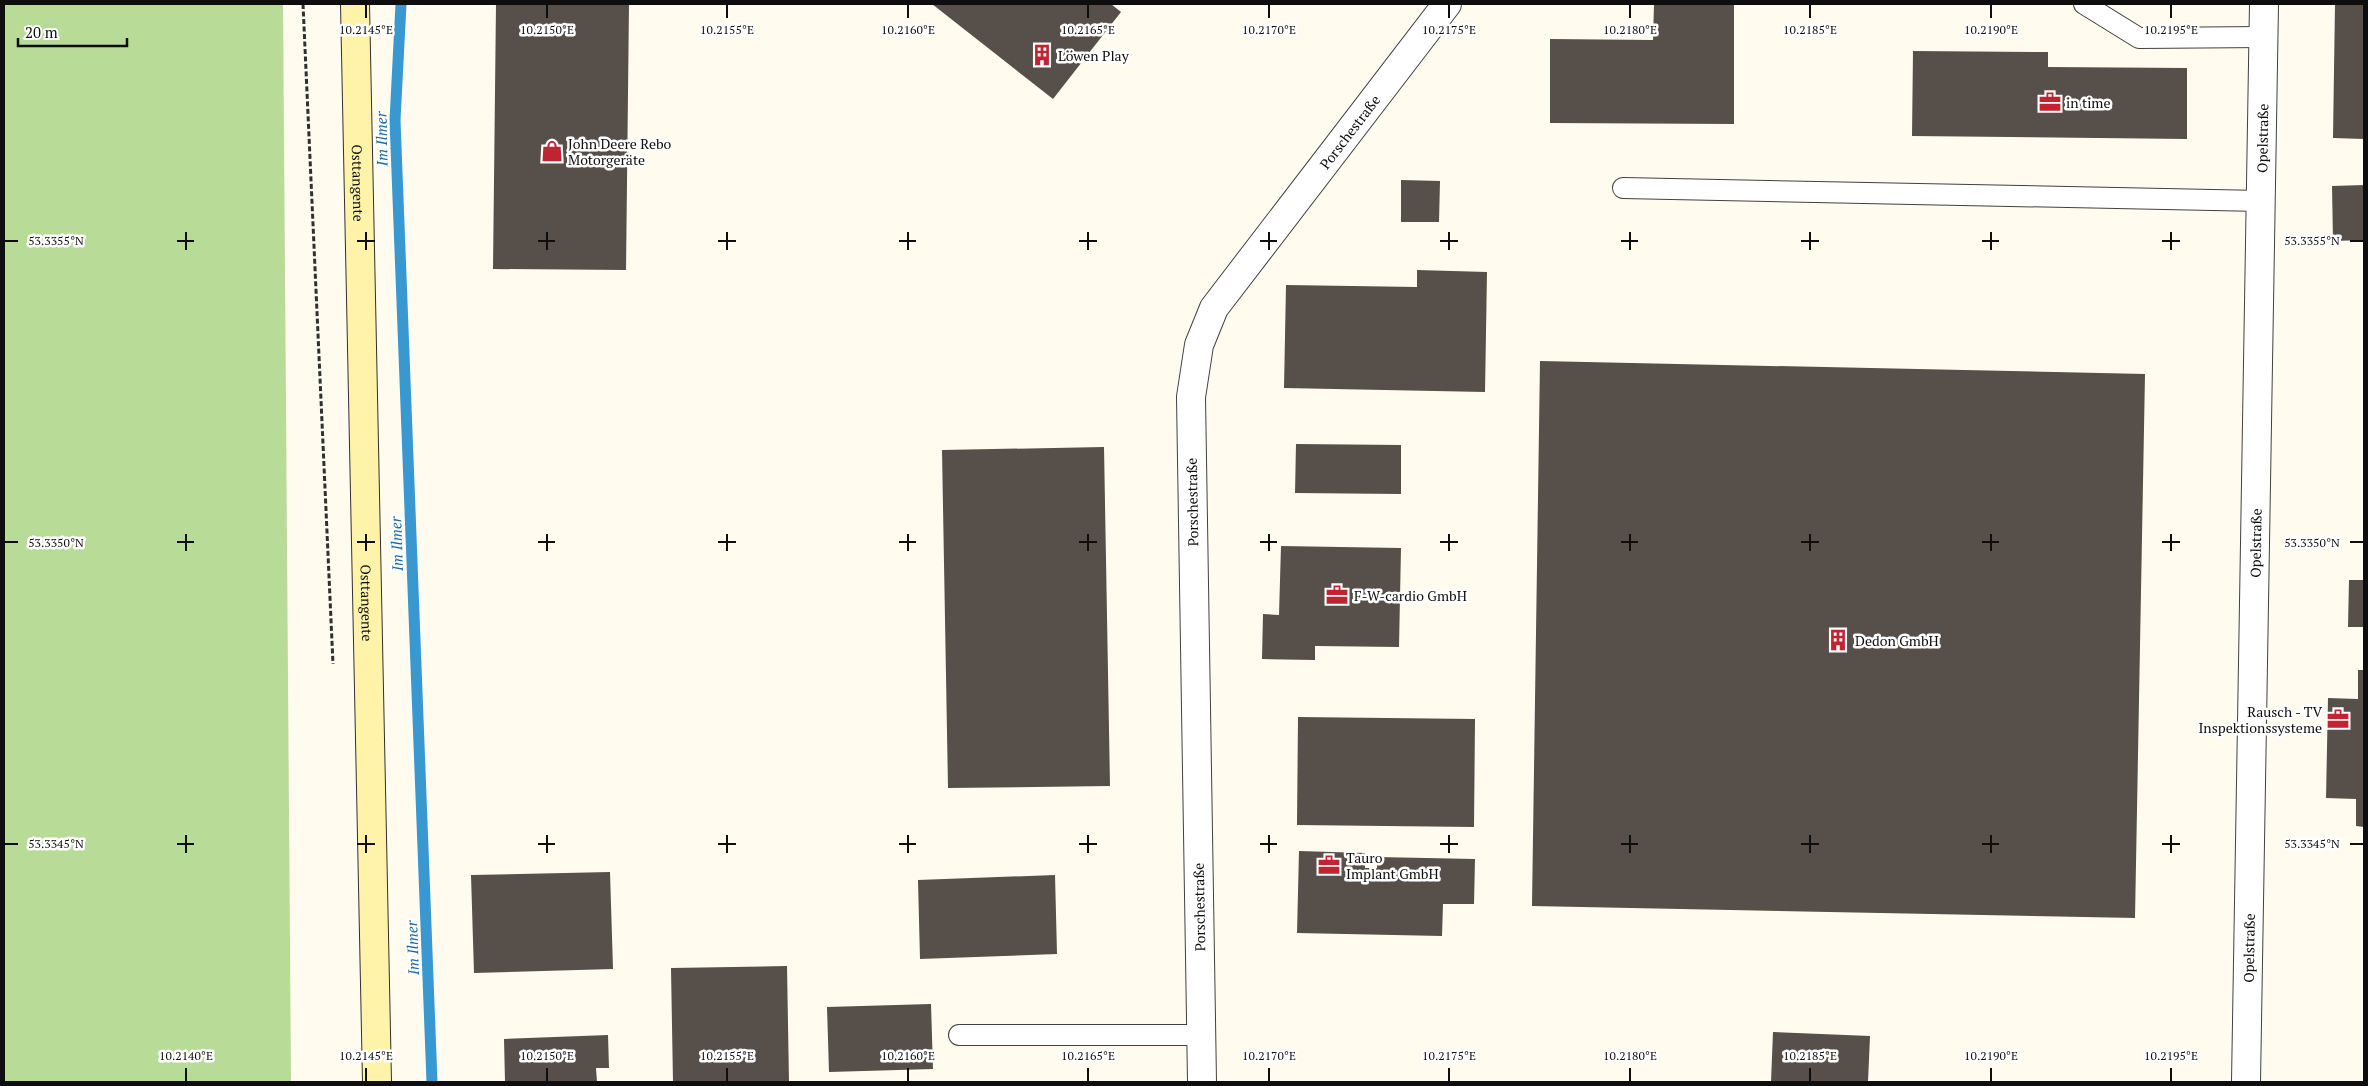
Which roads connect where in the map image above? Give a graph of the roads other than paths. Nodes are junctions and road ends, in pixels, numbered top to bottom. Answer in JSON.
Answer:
{"nodes":[{"id":1,"x":355,"y":4,"type":"edge"},
{"id":2,"x":1447,"y":4,"type":"edge"},
{"id":3,"x":2084,"y":4,"type":"edge"},
{"id":4,"x":2264,"y":4,"type":"edge"},
{"id":5,"x":2264,"y":37,"type":"junction"},
{"id":6,"x":1623,"y":188,"type":"dead end"},
{"id":7,"x":2261,"y":201,"type":"junction"},
{"id":8,"x":959,"y":1035,"type":"dead end"},
{"id":9,"x":1201,"y":1035,"type":"junction"},
{"id":10,"x":377,"y":1082,"type":"edge"},
{"id":11,"x":1202,"y":1082,"type":"edge"},
{"id":12,"x":2246,"y":1082,"type":"edge"}],
"edges":[{"from":1,"to":10,"type":"street","name":"Osttangente"},
{"from":2,"to":9,"type":"street","name":"Porschestraße"},
{"from":3,"to":5,"type":"lane"},
{"from":4,"to":5,"type":"street","name":"Opelstraße"},
{"from":5,"to":7,"type":"street","name":"Opelstraße"},
{"from":6,"to":7,"type":"lane"},
{"from":7,"to":12,"type":"street","name":"Opelstraße"},
{"from":8,"to":9,"type":"lane"},
{"from":9,"to":11,"type":"street","name":"Porschestraße"}]}
